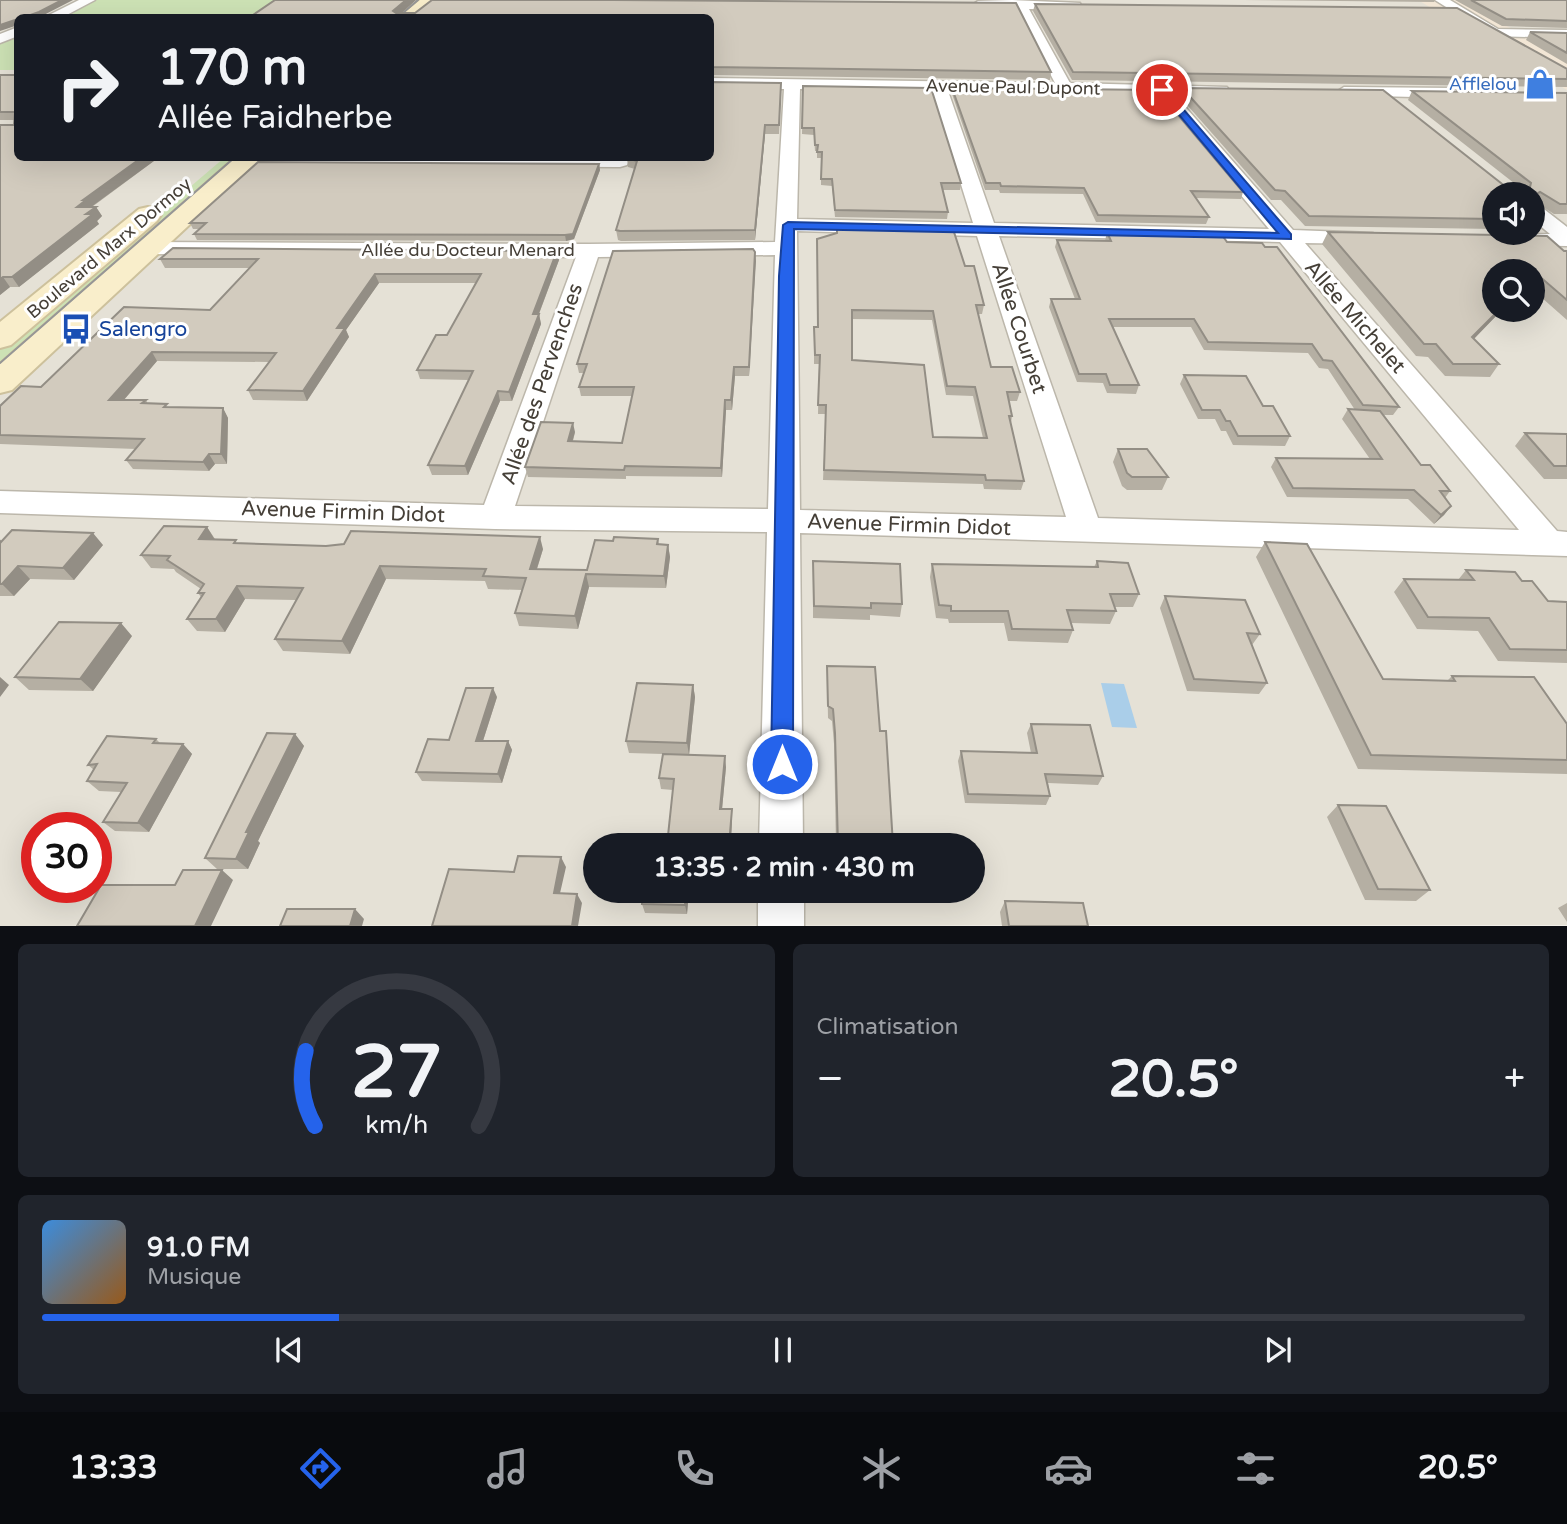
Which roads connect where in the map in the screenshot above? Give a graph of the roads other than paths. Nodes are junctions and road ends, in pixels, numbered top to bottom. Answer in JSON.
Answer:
{"nodes":[{"id":1,"x":89,"y":0,"type":"edge"},
{"id":2,"x":430,"y":0,"type":"edge"},
{"id":3,"x":1020,"y":3,"type":"edge"},
{"id":4,"x":967,"y":5,"type":"edge"},
{"id":5,"x":1435,"y":5,"type":"edge"},
{"id":6,"x":1093,"y":6,"type":"edge"},
{"id":7,"x":58,"y":14,"type":"edge"},
{"id":8,"x":411,"y":14,"type":"edge"},
{"id":9,"x":1497,"y":33,"type":"junction"},
{"id":10,"x":1567,"y":34,"type":"edge"},
{"id":11,"x":1520,"y":46,"type":"edge"},
{"id":12,"x":714,"y":83,"type":"edge"},
{"id":13,"x":792,"y":85,"type":"junction"},
{"id":14,"x":938,"y":86,"type":"junction"},
{"id":15,"x":1065,"y":88,"type":"junction"},
{"id":16,"x":1162,"y":90,"type":"junction"},
{"id":17,"x":1231,"y":90,"type":"edge"},
{"id":18,"x":1329,"y":91,"type":"edge"},
{"id":19,"x":1384,"y":92,"type":"junction"},
{"id":20,"x":1463,"y":93,"type":"edge"},
{"id":21,"x":1413,"y":114,"type":"edge"},
{"id":22,"x":213,"y":161,"type":"edge"},
{"id":23,"x":245,"y":161,"type":"edge"},
{"id":24,"x":1545,"y":220,"type":"edge"},
{"id":25,"x":987,"y":229,"type":"junction"},
{"id":26,"x":787,"y":237,"type":"junction"},
{"id":27,"x":1287,"y":237,"type":"junction"},
{"id":28,"x":1381,"y":238,"type":"edge"},
{"id":29,"x":1545,"y":238,"type":"edge"},
{"id":30,"x":1567,"y":238,"type":"edge"},
{"id":31,"x":150,"y":247,"type":"junction"},
{"id":32,"x":589,"y":251,"type":"junction"},
{"id":33,"x":5,"y":331,"type":"edge"},
{"id":34,"x":0,"y":382,"type":"edge"},
{"id":35,"x":0,"y":502,"type":"edge"},
{"id":36,"x":495,"y":517,"type":"junction"},
{"id":37,"x":783,"y":521,"type":"junction"},
{"id":38,"x":1086,"y":530,"type":"junction"},
{"id":39,"x":1558,"y":544,"type":"edge"},
{"id":40,"x":782,"y":833,"type":"edge"},
{"id":41,"x":781,"y":903,"type":"edge"},
{"id":42,"x":781,"y":926,"type":"edge"}],
"edges":[{"from":1,"to":7,"type":"street"},
{"from":2,"to":8,"type":"main road"},
{"from":3,"to":4,"type":"street"},
{"from":3,"to":6,"type":"street"},
{"from":3,"to":15,"type":"street"},
{"from":5,"to":9,"type":"street"},
{"from":9,"to":10,"type":"street"},
{"from":9,"to":11,"type":"street"},
{"from":12,"to":13,"type":"street","name":"Avenue Paul Dupont"},
{"from":13,"to":14,"type":"street","name":"Avenue Paul Dupont"},
{"from":13,"to":26,"type":"street"},
{"from":14,"to":15,"type":"street","name":"Avenue Paul Dupont"},
{"from":14,"to":25,"type":"street","name":"Allée Courbet"},
{"from":15,"to":16,"type":"street","name":"Avenue Paul Dupont"},
{"from":16,"to":17,"type":"street","name":"Avenue Paul Dupont"},
{"from":16,"to":27,"type":"street","name":"Allée Michelet"},
{"from":18,"to":19,"type":"street"},
{"from":19,"to":20,"type":"street"},
{"from":19,"to":21,"type":"street"},
{"from":22,"to":33,"type":"main road","name":"Boulevard Marx Dormoy"},
{"from":23,"to":31,"type":"main road","name":"Boulevard Marx Dormoy"},
{"from":24,"to":30,"type":"street"},
{"from":25,"to":26,"type":"street","name":"Allée du Docteur Menard"},
{"from":25,"to":27,"type":"street","name":"Allée du Docteur Menard"},
{"from":25,"to":38,"type":"street","name":"Allée Courbet"},
{"from":26,"to":32,"type":"street","name":"Allée du Docteur Menard"},
{"from":26,"to":37,"type":"street"},
{"from":27,"to":28,"type":"street","name":"Allée du Docteur Menard"},
{"from":27,"to":39,"type":"street","name":"Allée Michelet"},
{"from":29,"to":30,"type":"street"},
{"from":31,"to":32,"type":"street","name":"Allée du Docteur Menard"},
{"from":31,"to":34,"type":"main road","name":"Boulevard Marx Dormoy"},
{"from":32,"to":36,"type":"street","name":"Allée des Pervenches"},
{"from":35,"to":36,"type":"street","name":"Avenue Firmin Didot"},
{"from":36,"to":37,"type":"street","name":"Avenue Firmin Didot"},
{"from":37,"to":38,"type":"street","name":"Avenue Firmin Didot"},
{"from":37,"to":40,"type":"street"},
{"from":38,"to":39,"type":"street","name":"Avenue Firmin Didot"},
{"from":41,"to":42,"type":"street"}]}
